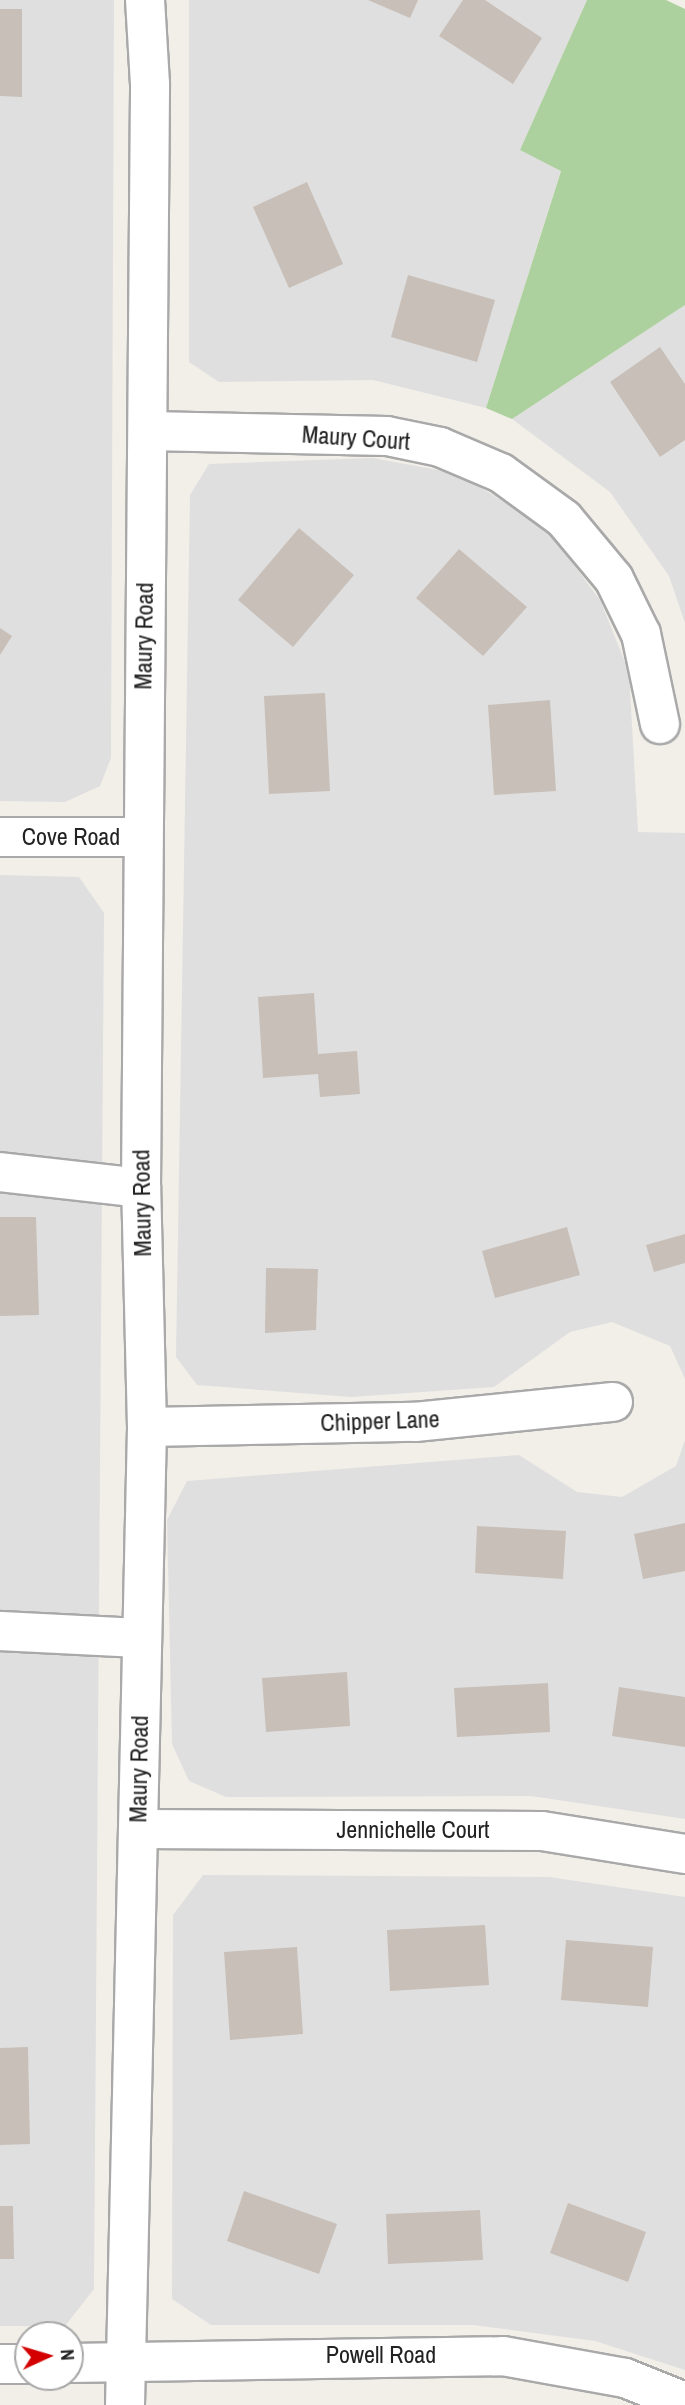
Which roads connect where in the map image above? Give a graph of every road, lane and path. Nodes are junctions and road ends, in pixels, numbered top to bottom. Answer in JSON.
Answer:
{"nodes":[{"id":1,"x":145,"y":0,"type":"edge"},
{"id":2,"x":148,"y":431,"type":"junction"},
{"id":3,"x":660,"y":724,"type":"dead end"},
{"id":4,"x":0,"y":837,"type":"edge"},
{"id":5,"x":141,"y":837,"type":"junction"},
{"id":6,"x":0,"y":1172,"type":"edge"},
{"id":7,"x":141,"y":1188,"type":"junction"},
{"id":8,"x":613,"y":1402,"type":"dead end"},
{"id":9,"x":147,"y":1426,"type":"junction"},
{"id":10,"x":0,"y":1632,"type":"edge"},
{"id":11,"x":140,"y":1639,"type":"junction"},
{"id":12,"x":139,"y":1829,"type":"junction"},
{"id":13,"x":685,"y":1854,"type":"edge"},
{"id":14,"x":127,"y":2361,"type":"junction"},
{"id":15,"x":84,"y":2363,"type":"edge"},
{"id":16,"x":685,"y":2402,"type":"edge"},
{"id":17,"x":125,"y":2405,"type":"edge"}],
"edges":[{"from":1,"to":2,"type":"street","name":"Maury Road"},
{"from":2,"to":3,"type":"street","name":"Maury Court"},
{"from":2,"to":5,"type":"street","name":"Maury Road"},
{"from":4,"to":5,"type":"street","name":"Cove Road"},
{"from":5,"to":7,"type":"street","name":"Maury Road"},
{"from":6,"to":7,"type":"street"},
{"from":7,"to":9,"type":"street","name":"Maury Road"},
{"from":8,"to":9,"type":"street","name":"Chipper Lane"},
{"from":9,"to":11,"type":"street","name":"Maury Road"},
{"from":10,"to":11,"type":"street"},
{"from":11,"to":12,"type":"street","name":"Maury Road"},
{"from":12,"to":13,"type":"street","name":"Jennichelle Court"},
{"from":12,"to":14,"type":"street","name":"Maury Road"},
{"from":14,"to":15,"type":"street","name":"Powell Road"},
{"from":14,"to":16,"type":"street","name":"Powell Road"},
{"from":14,"to":17,"type":"street","name":"Maury Road"}]}
